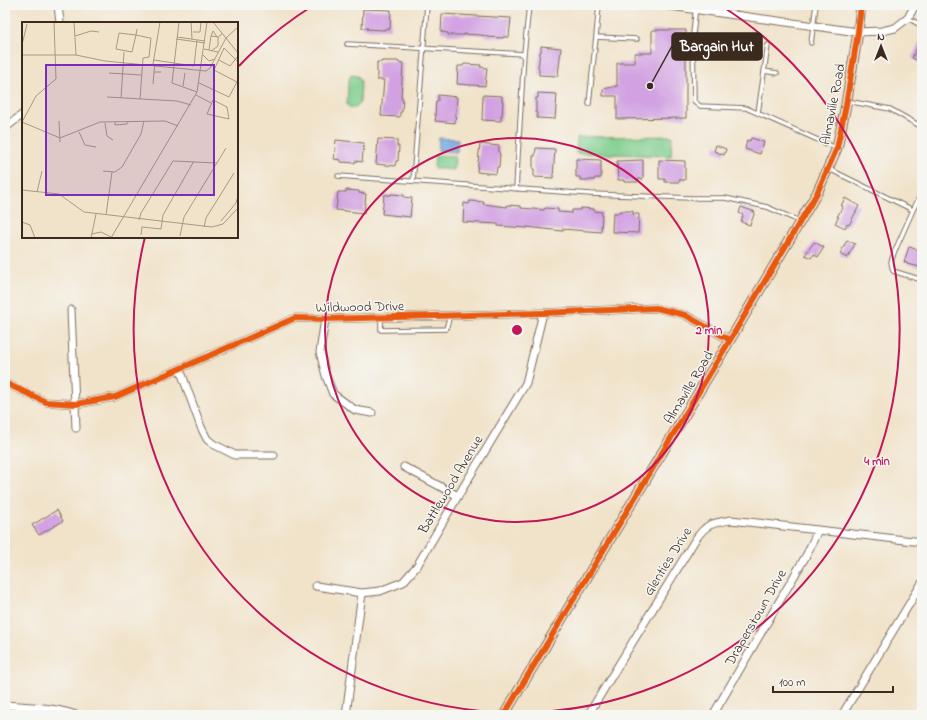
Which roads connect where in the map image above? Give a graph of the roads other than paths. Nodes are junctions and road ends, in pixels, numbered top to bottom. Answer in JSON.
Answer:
{"nodes":[{"id":1,"x":58,"y":5,"type":"edge"},
{"id":2,"x":427,"y":5,"type":"edge"},
{"id":3,"x":529,"y":5,"type":"edge"},
{"id":4,"x":599,"y":5,"type":"edge"},
{"id":5,"x":663,"y":5,"type":"edge"},
{"id":6,"x":816,"y":5,"type":"edge"},
{"id":7,"x":861,"y":5,"type":"edge"},
{"id":8,"x":915,"y":5,"type":"edge"},
{"id":9,"x":696,"y":7,"type":"edge"},
{"id":10,"x":908,"y":18,"type":"junction"},
{"id":11,"x":60,"y":22,"type":"edge"},
{"id":12,"x":813,"y":26,"type":"junction"},
{"id":13,"x":922,"y":26,"type":"edge"},
{"id":14,"x":858,"y":32,"type":"junction"},
{"id":15,"x":596,"y":37,"type":"junction"},
{"id":16,"x":637,"y":39,"type":"dead end"},
{"id":17,"x":811,"y":43,"type":"dead end"},
{"id":18,"x":347,"y":44,"type":"dead end"},
{"id":19,"x":768,"y":45,"type":"dead end"},
{"id":20,"x":423,"y":48,"type":"junction"},
{"id":21,"x":524,"y":54,"type":"junction"},
{"id":22,"x":764,"y":71,"type":"junction"},
{"id":23,"x":777,"y":73,"type":"dead end"},
{"id":24,"x":846,"y":101,"type":"junction"},
{"id":25,"x":589,"y":104,"type":"dead end"},
{"id":26,"x":758,"y":113,"type":"junction"},
{"id":27,"x":22,"y":115,"type":"edge"},
{"id":28,"x":922,"y":127,"type":"edge"},
{"id":29,"x":5,"y":128,"type":"edge"},
{"id":30,"x":837,"y":148,"type":"junction"},
{"id":31,"x":828,"y":168,"type":"junction"},
{"id":32,"x":338,"y":176,"type":"dead end"},
{"id":33,"x":413,"y":182,"type":"junction"},
{"id":34,"x":516,"y":189,"type":"junction"},
{"id":35,"x":922,"y":192,"type":"edge"},
{"id":36,"x":913,"y":210,"type":"junction"},
{"id":37,"x":801,"y":222,"type":"junction"},
{"id":38,"x":922,"y":280,"type":"edge"},
{"id":39,"x":72,"y":310,"type":"dead end"},
{"id":40,"x":543,"y":313,"type":"junction"},
{"id":41,"x":450,"y":316,"type":"junction"},
{"id":42,"x":381,"y":317,"type":"junction"},
{"id":43,"x":325,"y":319,"type":"junction"},
{"id":44,"x":730,"y":340,"type":"junction"},
{"id":45,"x":180,"y":369,"type":"junction"},
{"id":46,"x":5,"y":383,"type":"edge"},
{"id":47,"x":76,"y":404,"type":"junction"},
{"id":48,"x":372,"y":413,"type":"dead end"},
{"id":49,"x":76,"y":428,"type":"dead end"},
{"id":50,"x":274,"y":455,"type":"dead end"},
{"id":51,"x":404,"y":467,"type":"dead end"},
{"id":52,"x":458,"y":496,"type":"junction"},
{"id":53,"x":818,"y":530,"type":"junction"},
{"id":54,"x":922,"y":542,"type":"edge"},
{"id":55,"x":922,"y":584,"type":"edge"},
{"id":56,"x":316,"y":586,"type":"dead end"},
{"id":57,"x":362,"y":593,"type":"junction"},
{"id":58,"x":5,"y":705,"type":"edge"},
{"id":59,"x":76,"y":715,"type":"edge"},
{"id":60,"x":346,"y":715,"type":"edge"},
{"id":61,"x":504,"y":715,"type":"edge"},
{"id":62,"x":588,"y":715,"type":"edge"},
{"id":63,"x":713,"y":715,"type":"edge"},
{"id":64,"x":842,"y":715,"type":"edge"}],
"edges":[{"from":1,"to":11,"type":"street"},
{"from":2,"to":20,"type":"lane"},
{"from":3,"to":21,"type":"lane"},
{"from":4,"to":15,"type":"lane"},
{"from":5,"to":9,"type":"street"},
{"from":6,"to":12,"type":"lane"},
{"from":7,"to":14,"type":"street","name":"Almaville Road"},
{"from":8,"to":10,"type":"street"},
{"from":9,"to":12,"type":"street"},
{"from":9,"to":26,"type":"lane"},
{"from":10,"to":13,"type":"lane"},
{"from":10,"to":14,"type":"street"},
{"from":12,"to":14,"type":"street"},
{"from":12,"to":17,"type":"lane"},
{"from":14,"to":24,"type":"street","name":"Almaville Road"},
{"from":15,"to":16,"type":"lane"},
{"from":15,"to":25,"type":"lane"},
{"from":18,"to":20,"type":"lane"},
{"from":19,"to":22,"type":"lane"},
{"from":20,"to":21,"type":"lane"},
{"from":20,"to":33,"type":"lane"},
{"from":21,"to":34,"type":"lane"},
{"from":22,"to":23,"type":"lane"},
{"from":22,"to":26,"type":"lane"},
{"from":24,"to":28,"type":"lane"},
{"from":24,"to":30,"type":"street","name":"Almaville Road"},
{"from":26,"to":30,"type":"lane"},
{"from":27,"to":29,"type":"street"},
{"from":30,"to":31,"type":"street","name":"Almaville Road"},
{"from":31,"to":36,"type":"lane"},
{"from":31,"to":37,"type":"street","name":"Almaville Road"},
{"from":32,"to":33,"type":"lane"},
{"from":33,"to":34,"type":"lane"},
{"from":34,"to":37,"type":"lane"},
{"from":35,"to":36,"type":"lane"},
{"from":36,"to":38,"type":"lane"},
{"from":37,"to":44,"type":"street","name":"Almaville Road"},
{"from":39,"to":47,"type":"street"},
{"from":40,"to":41,"type":"street","name":"Wildwood Drive"},
{"from":40,"to":44,"type":"street","name":"Wildwood Drive"},
{"from":40,"to":52,"type":"street","name":"Battlewood Avenue"},
{"from":41,"to":42,"type":"street","name":"Wildwood Drive"},
{"from":41,"to":42,"type":"lane"},
{"from":42,"to":43,"type":"street","name":"Wildwood Drive"},
{"from":43,"to":45,"type":"street","name":"Wildwood Drive"},
{"from":43,"to":48,"type":"street"},
{"from":44,"to":61,"type":"street","name":"Almaville Road"},
{"from":45,"to":47,"type":"street","name":"Wildwood Drive"},
{"from":45,"to":50,"type":"street"},
{"from":46,"to":47,"type":"street","name":"Wildwood Drive"},
{"from":47,"to":49,"type":"street"},
{"from":51,"to":52,"type":"street"},
{"from":52,"to":57,"type":"street","name":"Battlewood Avenue"},
{"from":53,"to":54,"type":"street","name":"Glenties Drive"},
{"from":53,"to":62,"type":"street","name":"Glenties Drive"},
{"from":53,"to":63,"type":"street","name":"Draperstown Drive"},
{"from":55,"to":64,"type":"street"},
{"from":56,"to":57,"type":"street","name":"Battlewood Avenue"},
{"from":57,"to":60,"type":"street"},
{"from":58,"to":59,"type":"street"}]}
